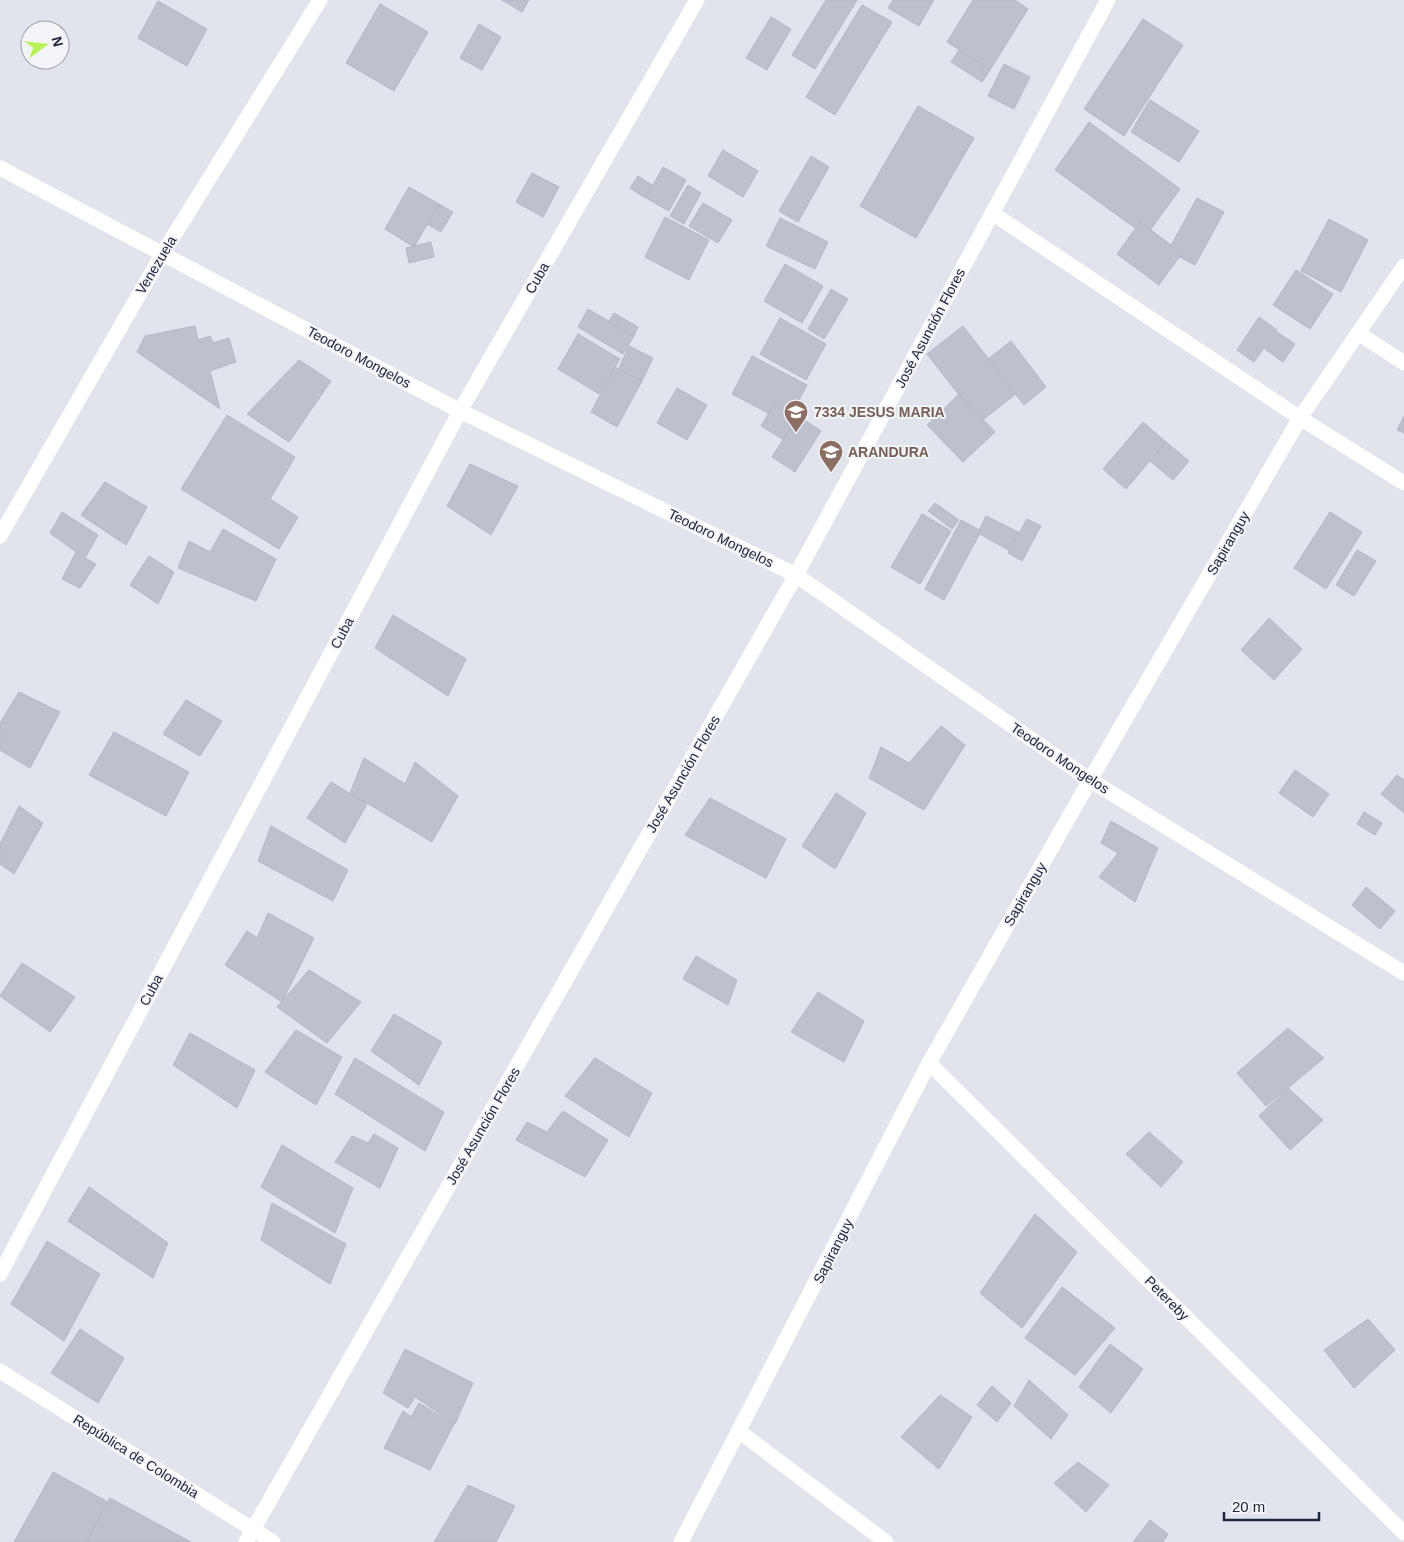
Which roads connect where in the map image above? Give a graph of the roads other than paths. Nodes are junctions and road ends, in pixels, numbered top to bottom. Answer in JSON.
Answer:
{"nodes":[{"id":1,"x":320,"y":0,"type":"edge"},
{"id":2,"x":698,"y":0,"type":"edge"},
{"id":3,"x":1108,"y":0,"type":"edge"},
{"id":4,"x":0,"y":168,"type":"edge"},
{"id":5,"x":992,"y":214,"type":"junction"},
{"id":6,"x":163,"y":253,"type":"junction"},
{"id":7,"x":1404,"y":266,"type":"edge"},
{"id":8,"x":1358,"y":333,"type":"junction"},
{"id":9,"x":1404,"y":363,"type":"edge"},
{"id":10,"x":460,"y":411,"type":"junction"},
{"id":11,"x":1300,"y":418,"type":"junction"},
{"id":12,"x":1404,"y":483,"type":"edge"},
{"id":13,"x":0,"y":536,"type":"edge"},
{"id":14,"x":796,"y":575,"type":"junction"},
{"id":15,"x":1090,"y":780,"type":"junction"},
{"id":16,"x":1404,"y":973,"type":"edge"},
{"id":17,"x":929,"y":1063,"type":"junction"},
{"id":18,"x":0,"y":1274,"type":"edge"},
{"id":19,"x":0,"y":1371,"type":"edge"},
{"id":20,"x":740,"y":1432,"type":"junction"},
{"id":21,"x":1404,"y":1533,"type":"edge"},
{"id":22,"x":250,"y":1536,"type":"edge"},
{"id":23,"x":273,"y":1542,"type":"edge"},
{"id":24,"x":681,"y":1542,"type":"edge"},
{"id":25,"x":886,"y":1542,"type":"edge"}],
"edges":[{"from":1,"to":6,"type":"street","name":"Venezuela"},
{"from":2,"to":10,"type":"street","name":"Cuba"},
{"from":3,"to":5,"type":"street","name":"José Asunción Flores"},
{"from":4,"to":6,"type":"street","name":"Teodoro Mongelos"},
{"from":5,"to":11,"type":"street"},
{"from":5,"to":14,"type":"street","name":"José Asunción Flores"},
{"from":6,"to":10,"type":"street","name":"Teodoro Mongelos"},
{"from":6,"to":13,"type":"street","name":"Venezuela"},
{"from":7,"to":8,"type":"street","name":"Sapiranguy"},
{"from":8,"to":9,"type":"street"},
{"from":8,"to":11,"type":"street","name":"Sapiranguy"},
{"from":10,"to":14,"type":"street","name":"Teodoro Mongelos"},
{"from":10,"to":18,"type":"street","name":"Cuba"},
{"from":11,"to":12,"type":"street"},
{"from":11,"to":15,"type":"street","name":"Sapiranguy"},
{"from":14,"to":15,"type":"street","name":"Teodoro Mongelos"},
{"from":14,"to":22,"type":"street","name":"José Asunción Flores"},
{"from":15,"to":16,"type":"street","name":"Teodoro Mongelos"},
{"from":15,"to":17,"type":"street","name":"Sapiranguy"},
{"from":17,"to":20,"type":"street","name":"Sapiranguy"},
{"from":17,"to":21,"type":"street","name":"Petereby"},
{"from":19,"to":22,"type":"street","name":"República de Colombia"},
{"from":20,"to":24,"type":"street","name":"Sapiranguy"},
{"from":20,"to":25,"type":"street"},
{"from":22,"to":23,"type":"street","name":"República de Colombia"}]}
